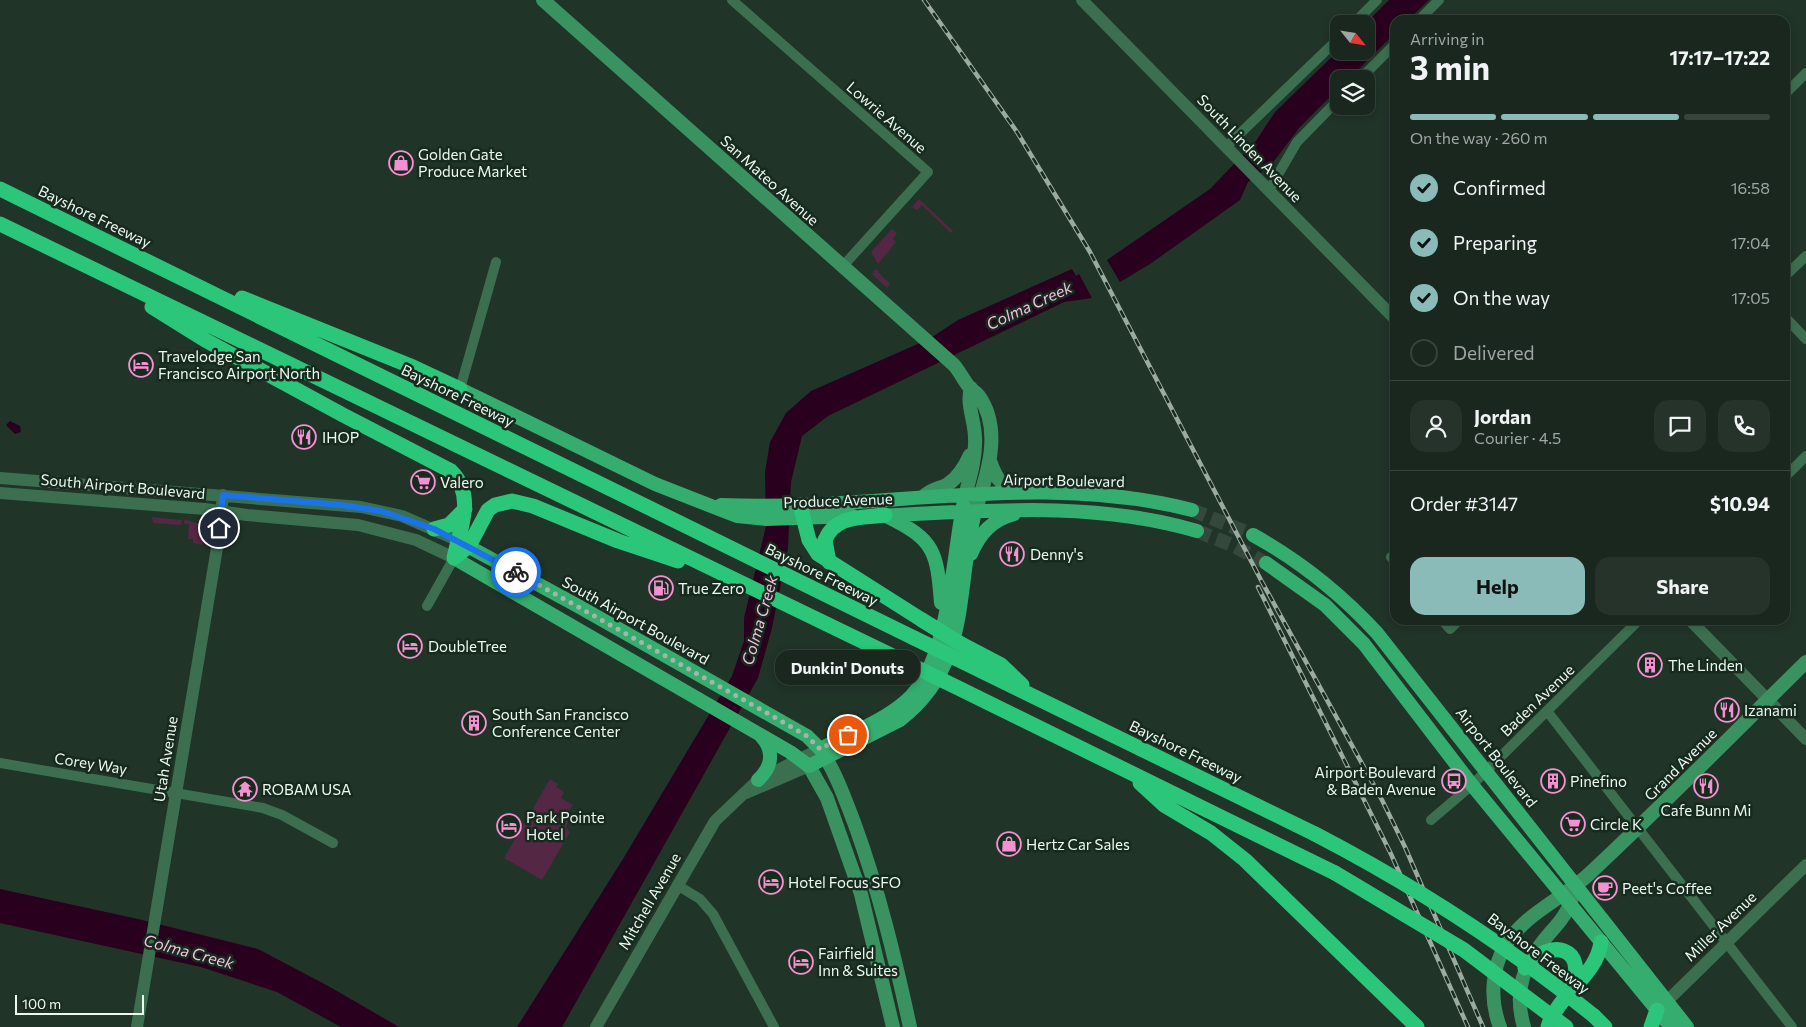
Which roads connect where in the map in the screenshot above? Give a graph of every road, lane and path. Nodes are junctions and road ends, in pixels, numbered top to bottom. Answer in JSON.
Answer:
{"nodes":[{"id":1,"x":544,"y":0,"type":"edge"},
{"id":2,"x":732,"y":0,"type":"edge"},
{"id":3,"x":1082,"y":0,"type":"edge"},
{"id":4,"x":1377,"y":0,"type":"edge"},
{"id":5,"x":1439,"y":0,"type":"edge"},
{"id":6,"x":1362,"y":15,"type":"edge"},
{"id":7,"x":1424,"y":15,"type":"edge"},
{"id":8,"x":1330,"y":47,"type":"edge"},
{"id":9,"x":1390,"y":49,"type":"edge"},
{"id":10,"x":1369,"y":70,"type":"edge"},
{"id":11,"x":1806,"y":73,"type":"edge"},
{"id":12,"x":1790,"y":89,"type":"edge"},
{"id":13,"x":1330,"y":108,"type":"edge"},
{"id":14,"x":1230,"y":151,"type":"junction"},
{"id":15,"x":1264,"y":186,"type":"junction"},
{"id":16,"x":0,"y":189,"type":"edge"},
{"id":17,"x":0,"y":224,"type":"edge"},
{"id":18,"x":1806,"y":256,"type":"edge"},
{"id":19,"x":496,"y":262,"type":"dead end"},
{"id":20,"x":843,"y":266,"type":"junction"},
{"id":21,"x":167,"y":270,"type":"junction"},
{"id":22,"x":1790,"y":271,"type":"edge"},
{"id":23,"x":99,"y":272,"type":"junction"},
{"id":24,"x":1390,"y":314,"type":"edge"},
{"id":25,"x":1790,"y":322,"type":"edge"},
{"id":26,"x":1806,"y":339,"type":"edge"},
{"id":27,"x":970,"y":388,"type":"junction"},
{"id":28,"x":460,"y":389,"type":"junction"},
{"id":29,"x":975,"y":439,"type":"junction"},
{"id":30,"x":1806,"y":456,"type":"edge"},
{"id":31,"x":990,"y":460,"type":"junction"},
{"id":32,"x":1790,"y":472,"type":"edge"},
{"id":33,"x":0,"y":478,"type":"edge"},
{"id":34,"x":0,"y":493,"type":"edge"},
{"id":35,"x":1030,"y":493,"type":"junction"},
{"id":36,"x":223,"y":495,"type":"junction"},
{"id":37,"x":965,"y":496,"type":"junction"},
{"id":38,"x":980,"y":496,"type":"junction"},
{"id":39,"x":922,"y":497,"type":"junction"},
{"id":40,"x":465,"y":509,"type":"junction"},
{"id":41,"x":1041,"y":510,"type":"junction"},
{"id":42,"x":1192,"y":510,"type":"tunnel mouth"},
{"id":43,"x":221,"y":512,"type":"junction"},
{"id":44,"x":798,"y":512,"type":"junction"},
{"id":45,"x":968,"y":512,"type":"junction"},
{"id":46,"x":885,"y":515,"type":"junction"},
{"id":47,"x":434,"y":529,"type":"junction"},
{"id":48,"x":1197,"y":531,"type":"tunnel mouth"},
{"id":49,"x":1253,"y":535,"type":"tunnel mouth"},
{"id":50,"x":463,"y":543,"type":"junction"},
{"id":51,"x":454,"y":558,"type":"junction"},
{"id":52,"x":829,"y":562,"type":"junction"},
{"id":53,"x":1266,"y":563,"type":"tunnel mouth"},
{"id":54,"x":965,"y":574,"type":"junction"},
{"id":55,"x":737,"y":581,"type":"junction"},
{"id":56,"x":427,"y":606,"type":"dead end"},
{"id":57,"x":943,"y":623,"type":"junction"},
{"id":58,"x":1634,"y":625,"type":"edge"},
{"id":59,"x":1695,"y":625,"type":"edge"},
{"id":60,"x":1806,"y":662,"type":"edge"},
{"id":61,"x":1034,"y":696,"type":"junction"},
{"id":62,"x":1768,"y":700,"type":"junction"},
{"id":63,"x":1547,"y":711,"type":"junction"},
{"id":64,"x":753,"y":730,"type":"junction"},
{"id":65,"x":1806,"y":739,"type":"edge"},
{"id":66,"x":824,"y":754,"type":"junction"},
{"id":67,"x":805,"y":762,"type":"junction"},
{"id":68,"x":0,"y":763,"type":"edge"},
{"id":69,"x":1486,"y":770,"type":"junction"},
{"id":70,"x":758,"y":780,"type":"junction"},
{"id":71,"x":1472,"y":785,"type":"junction"},
{"id":72,"x":176,"y":793,"type":"junction"},
{"id":73,"x":1161,"y":795,"type":"junction"},
{"id":74,"x":739,"y":797,"type":"junction"},
{"id":75,"x":1431,"y":820,"type":"dead end"},
{"id":76,"x":1638,"y":828,"type":"junction"},
{"id":77,"x":333,"y":843,"type":"dead end"},
{"id":78,"x":1806,"y":865,"type":"edge"},
{"id":79,"x":677,"y":885,"type":"junction"},
{"id":80,"x":1575,"y":887,"type":"junction"},
{"id":81,"x":1566,"y":900,"type":"junction"},
{"id":82,"x":1601,"y":942,"type":"junction"},
{"id":83,"x":1726,"y":942,"type":"junction"},
{"id":84,"x":1525,"y":968,"type":"junction"},
{"id":85,"x":1566,"y":997,"type":"junction"},
{"id":86,"x":1662,"y":1005,"type":"junction"},
{"id":87,"x":137,"y":1027,"type":"edge"},
{"id":88,"x":596,"y":1027,"type":"edge"},
{"id":89,"x":774,"y":1027,"type":"edge"},
{"id":90,"x":894,"y":1027,"type":"edge"},
{"id":91,"x":910,"y":1027,"type":"edge"},
{"id":92,"x":1417,"y":1027,"type":"edge"},
{"id":93,"x":1500,"y":1027,"type":"edge"},
{"id":94,"x":1524,"y":1027,"type":"edge"},
{"id":95,"x":1548,"y":1027,"type":"edge"},
{"id":96,"x":1566,"y":1027,"type":"edge"},
{"id":97,"x":1606,"y":1027,"type":"edge"},
{"id":98,"x":1651,"y":1027,"type":"edge"},
{"id":99,"x":1671,"y":1027,"type":"edge"},
{"id":100,"x":1687,"y":1027,"type":"edge"},
{"id":101,"x":1792,"y":1027,"type":"edge"}],
"edges":[{"from":1,"to":20,"type":"main road","name":"San Mateo Avenue"},
{"from":2,"to":20,"type":"street","name":"Lowrie Avenue"},
{"from":3,"to":14,"type":"street","name":"South Linden Avenue"},
{"from":4,"to":6,"type":"street"},
{"from":5,"to":7,"type":"street"},
{"from":8,"to":14,"type":"street"},
{"from":9,"to":10,"type":"street"},
{"from":11,"to":12,"type":"street"},
{"from":13,"to":15,"type":"street"},
{"from":14,"to":15,"type":"street","name":"South Linden Avenue"},
{"from":15,"to":24,"type":"street","name":"South Linden Avenue"},
{"from":16,"to":21,"type":"highway","name":"Bayshore Freeway"},
{"from":17,"to":23,"type":"highway"},
{"from":18,"to":22,"type":"street"},
{"from":19,"to":28,"type":"street"},
{"from":20,"to":27,"type":"main road","name":"San Mateo Avenue"},
{"from":21,"to":28,"type":"highway"},
{"from":21,"to":61,"type":"highway","name":"Bayshore Freeway","bridge":true},
{"from":23,"to":40,"type":"highway"},
{"from":23,"to":55,"type":"highway"},
{"from":25,"to":26,"type":"street"},
{"from":27,"to":29,"type":"main road"},
{"from":27,"to":31,"type":"main road","name":"San Mateo Avenue"},
{"from":28,"to":44,"type":"main road","name":"Produce Avenue"},
{"from":29,"to":37,"type":"main road"},
{"from":29,"to":39,"type":"main road"},
{"from":30,"to":32,"type":"street"},
{"from":31,"to":35,"type":"main road"},
{"from":31,"to":38,"type":"main road","name":"San Mateo Avenue"},
{"from":33,"to":36,"type":"street","name":"South Airport Boulevard"},
{"from":34,"to":43,"type":"street","name":"South Airport Boulevard"},
{"from":35,"to":38,"type":"main road","name":"Airport Boulevard"},
{"from":35,"to":42,"type":"main road","name":"Airport Boulevard"},
{"from":36,"to":43,"type":"street","name":"Utah Avenue"},
{"from":36,"to":47,"type":"street","name":"South Airport Boulevard"},
{"from":37,"to":38,"type":"main road","name":"Airport Boulevard"},
{"from":37,"to":39,"type":"main road","name":"Produce Avenue"},
{"from":37,"to":45,"type":"main road"},
{"from":38,"to":45,"type":"main road","name":"San Mateo Avenue"},
{"from":39,"to":44,"type":"main road","name":"Produce Avenue"},
{"from":40,"to":47,"type":"highway"},
{"from":40,"to":50,"type":"highway"},
{"from":41,"to":45,"type":"main road","name":"Airport Boulevard"},
{"from":41,"to":48,"type":"main road","name":"Airport Boulevard"},
{"from":41,"to":54,"type":"main road"},
{"from":43,"to":51,"type":"street","name":"South Airport Boulevard"},
{"from":43,"to":72,"type":"street","name":"Utah Avenue"},
{"from":44,"to":46,"type":"main road","name":"Produce Avenue"},
{"from":44,"to":52,"type":"highway"},
{"from":45,"to":46,"type":"main road","name":"Produce Avenue"},
{"from":45,"to":54,"type":"main road"},
{"from":45,"to":57,"type":"main road"},
{"from":46,"to":52,"type":"highway"},
{"from":46,"to":57,"type":"main road"},
{"from":47,"to":50,"type":"street","name":"South Airport Boulevard"},
{"from":49,"to":69,"type":"main road","name":"Airport Boulevard"},
{"from":50,"to":51,"type":"highway"},
{"from":50,"to":55,"type":"highway"},
{"from":50,"to":66,"type":"main road","name":"South Airport Boulevard"},
{"from":51,"to":56,"type":"street"},
{"from":51,"to":64,"type":"main road","name":"South Airport Boulevard"},
{"from":52,"to":61,"type":"highway","bridge":true},
{"from":53,"to":71,"type":"main road","name":"Airport Boulevard"},
{"from":54,"to":66,"type":"main road"},
{"from":55,"to":73,"type":"highway","bridge":true},
{"from":57,"to":66,"type":"main road"},
{"from":58,"to":63,"type":"street","name":"Baden Avenue"},
{"from":59,"to":62,"type":"street"},
{"from":60,"to":62,"type":"main road","name":"Grand Avenue"},
{"from":61,"to":97,"type":"highway","name":"Bayshore Freeway","bridge":true},
{"from":62,"to":65,"type":"street"},
{"from":62,"to":76,"type":"main road","name":"Grand Avenue"},
{"from":63,"to":69,"type":"street","name":"Baden Avenue"},
{"from":63,"to":76,"type":"street"},
{"from":64,"to":67,"type":"main road","name":"South Airport Boulevard"},
{"from":64,"to":70,"type":"main road"},
{"from":66,"to":67,"type":"main road"},
{"from":66,"to":91,"type":"main road"},
{"from":67,"to":70,"type":"street","name":"Mitchell Avenue"},
{"from":67,"to":74,"type":"street","name":"Mitchell Avenue"},
{"from":67,"to":90,"type":"main road"},
{"from":68,"to":72,"type":"street","name":"Corey Way"},
{"from":69,"to":71,"type":"street","name":"Baden Avenue"},
{"from":69,"to":80,"type":"main road","name":"Airport Boulevard"},
{"from":70,"to":74,"type":"street","name":"Mitchell Avenue"},
{"from":71,"to":75,"type":"street","name":"Baden Avenue"},
{"from":71,"to":81,"type":"main road","name":"Airport Boulevard"},
{"from":72,"to":77,"type":"street","name":"Corey Way"},
{"from":72,"to":87,"type":"street","name":"Utah Avenue"},
{"from":73,"to":92,"type":"highway"},
{"from":73,"to":96,"type":"highway","bridge":true},
{"from":74,"to":79,"type":"street","name":"Mitchell Avenue"},
{"from":76,"to":80,"type":"main road","name":"Grand Avenue"},
{"from":76,"to":83,"type":"street"},
{"from":78,"to":83,"type":"street","name":"Miller Avenue"},
{"from":79,"to":88,"type":"street","name":"Mitchell Avenue"},
{"from":79,"to":89,"type":"street"},
{"from":80,"to":81,"type":"main road"},
{"from":80,"to":86,"type":"main road","name":"Airport Boulevard"},
{"from":81,"to":82,"type":"main road","name":"Airport Boulevard"},
{"from":81,"to":84,"type":"main road"},
{"from":81,"to":93,"type":"main road"},
{"from":82,"to":85,"type":"highway"},
{"from":82,"to":86,"type":"main road","name":"Airport Boulevard"},
{"from":83,"to":86,"type":"street","name":"Miller Avenue"},
{"from":83,"to":101,"type":"street"},
{"from":84,"to":85,"type":"highway"},
{"from":84,"to":94,"type":"main road"},
{"from":85,"to":95,"type":"highway"},
{"from":86,"to":98,"type":"highway"},
{"from":86,"to":99,"type":"main road","name":"Airport Boulevard"},
{"from":86,"to":100,"type":"main road","name":"Airport Boulevard"}]}
